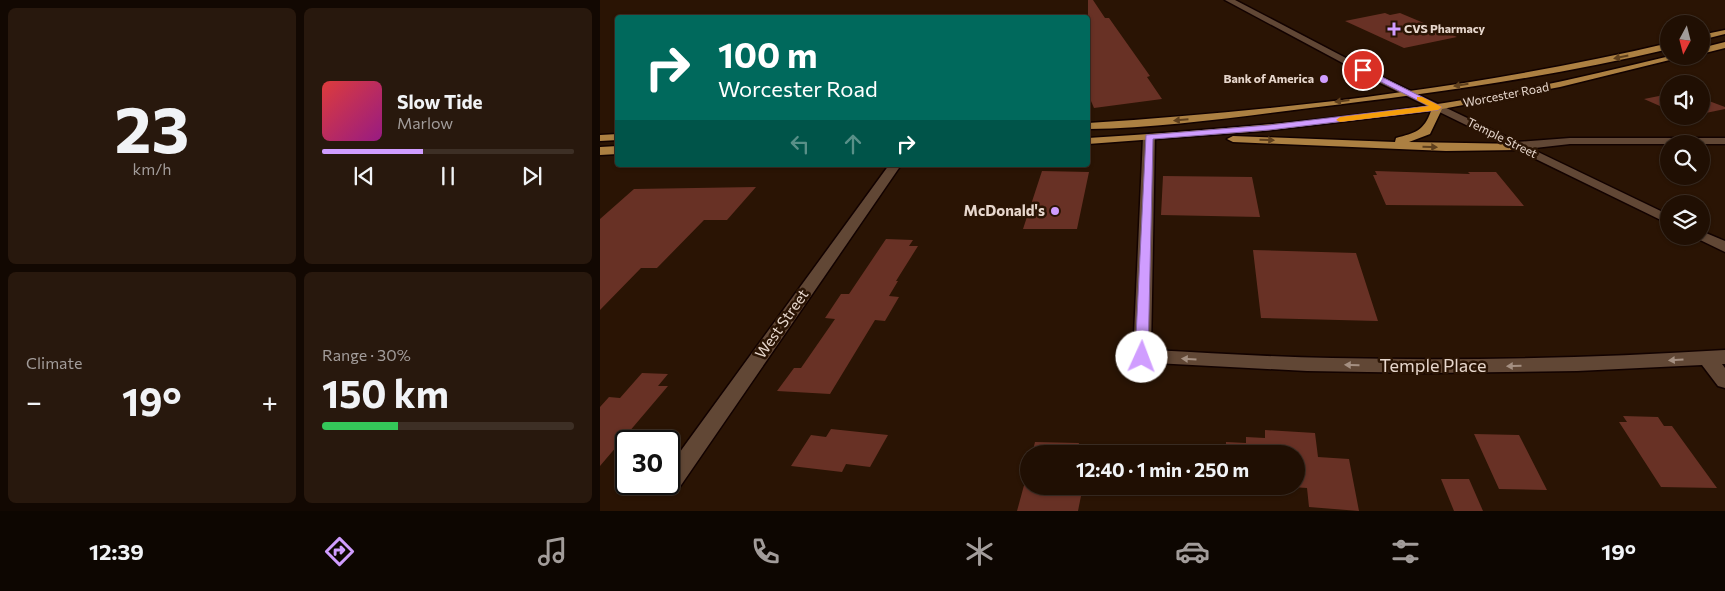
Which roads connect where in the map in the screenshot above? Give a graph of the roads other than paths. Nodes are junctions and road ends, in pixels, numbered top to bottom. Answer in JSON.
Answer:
{"nodes":[{"id":1,"x":1229,"y":0,"type":"edge"},
{"id":2,"x":1725,"y":32,"type":"edge"},
{"id":3,"x":1710,"y":36,"type":"edge"},
{"id":4,"x":1725,"y":45,"type":"edge"},
{"id":5,"x":1660,"y":48,"type":"edge"},
{"id":6,"x":1710,"y":49,"type":"edge"},
{"id":7,"x":1660,"y":61,"type":"edge"},
{"id":8,"x":1408,"y":93,"type":"junction"},
{"id":9,"x":1438,"y":107,"type":"junction"},
{"id":10,"x":1090,"y":126,"type":"edge"},
{"id":11,"x":615,"y":137,"type":"edge"},
{"id":12,"x":1149,"y":137,"type":"junction"},
{"id":13,"x":600,"y":138,"type":"edge"},
{"id":14,"x":1725,"y":140,"type":"edge"},
{"id":15,"x":1090,"y":141,"type":"edge"},
{"id":16,"x":1332,"y":142,"type":"junction"},
{"id":17,"x":1517,"y":146,"type":"junction"},
{"id":18,"x":615,"y":150,"type":"edge"},
{"id":19,"x":600,"y":151,"type":"edge"},
{"id":20,"x":894,"y":167,"type":"edge"},
{"id":21,"x":1660,"y":216,"type":"edge"},
{"id":22,"x":1710,"y":240,"type":"edge"},
{"id":23,"x":1725,"y":247,"type":"edge"},
{"id":24,"x":1725,"y":357,"type":"edge"},
{"id":25,"x":1706,"y":358,"type":"junction"},
{"id":26,"x":1725,"y":381,"type":"edge"},
{"id":27,"x":680,"y":468,"type":"edge"}],
"edges":[{"from":1,"to":8,"type":"street","name":"Temple Street"},
{"from":2,"to":3,"type":"highway"},
{"from":4,"to":6,"type":"highway"},
{"from":5,"to":8,"type":"highway","name":"Worcester Road","one_way":true},
{"from":7,"to":9,"type":"highway","name":"Worcester Road"},
{"from":8,"to":9,"type":"street","name":"Temple Street"},
{"from":8,"to":10,"type":"highway","name":"Worcester Road","one_way":true},
{"from":9,"to":12,"type":"highway","name":"Worcester Road"},
{"from":9,"to":16,"type":"highway"},
{"from":9,"to":17,"type":"street","name":"Temple Street"},
{"from":11,"to":13,"type":"highway"},
{"from":12,"to":15,"type":"highway","name":"Worcester Road"},
{"from":12,"to":16,"type":"highway","one_way":true},
{"from":25,"to":12,"type":"street","name":"Temple Place","one_way":true},
{"from":14,"to":17,"type":"street"},
{"from":16,"to":17,"type":"highway","one_way":true},
{"from":17,"to":21,"type":"street","name":"Temple Street"},
{"from":18,"to":19,"type":"highway"},
{"from":20,"to":27,"type":"street","name":"West Street"},
{"from":22,"to":23,"type":"street"},
{"from":24,"to":25,"type":"street","name":"Temple Place"},
{"from":25,"to":26,"type":"street"}]}
